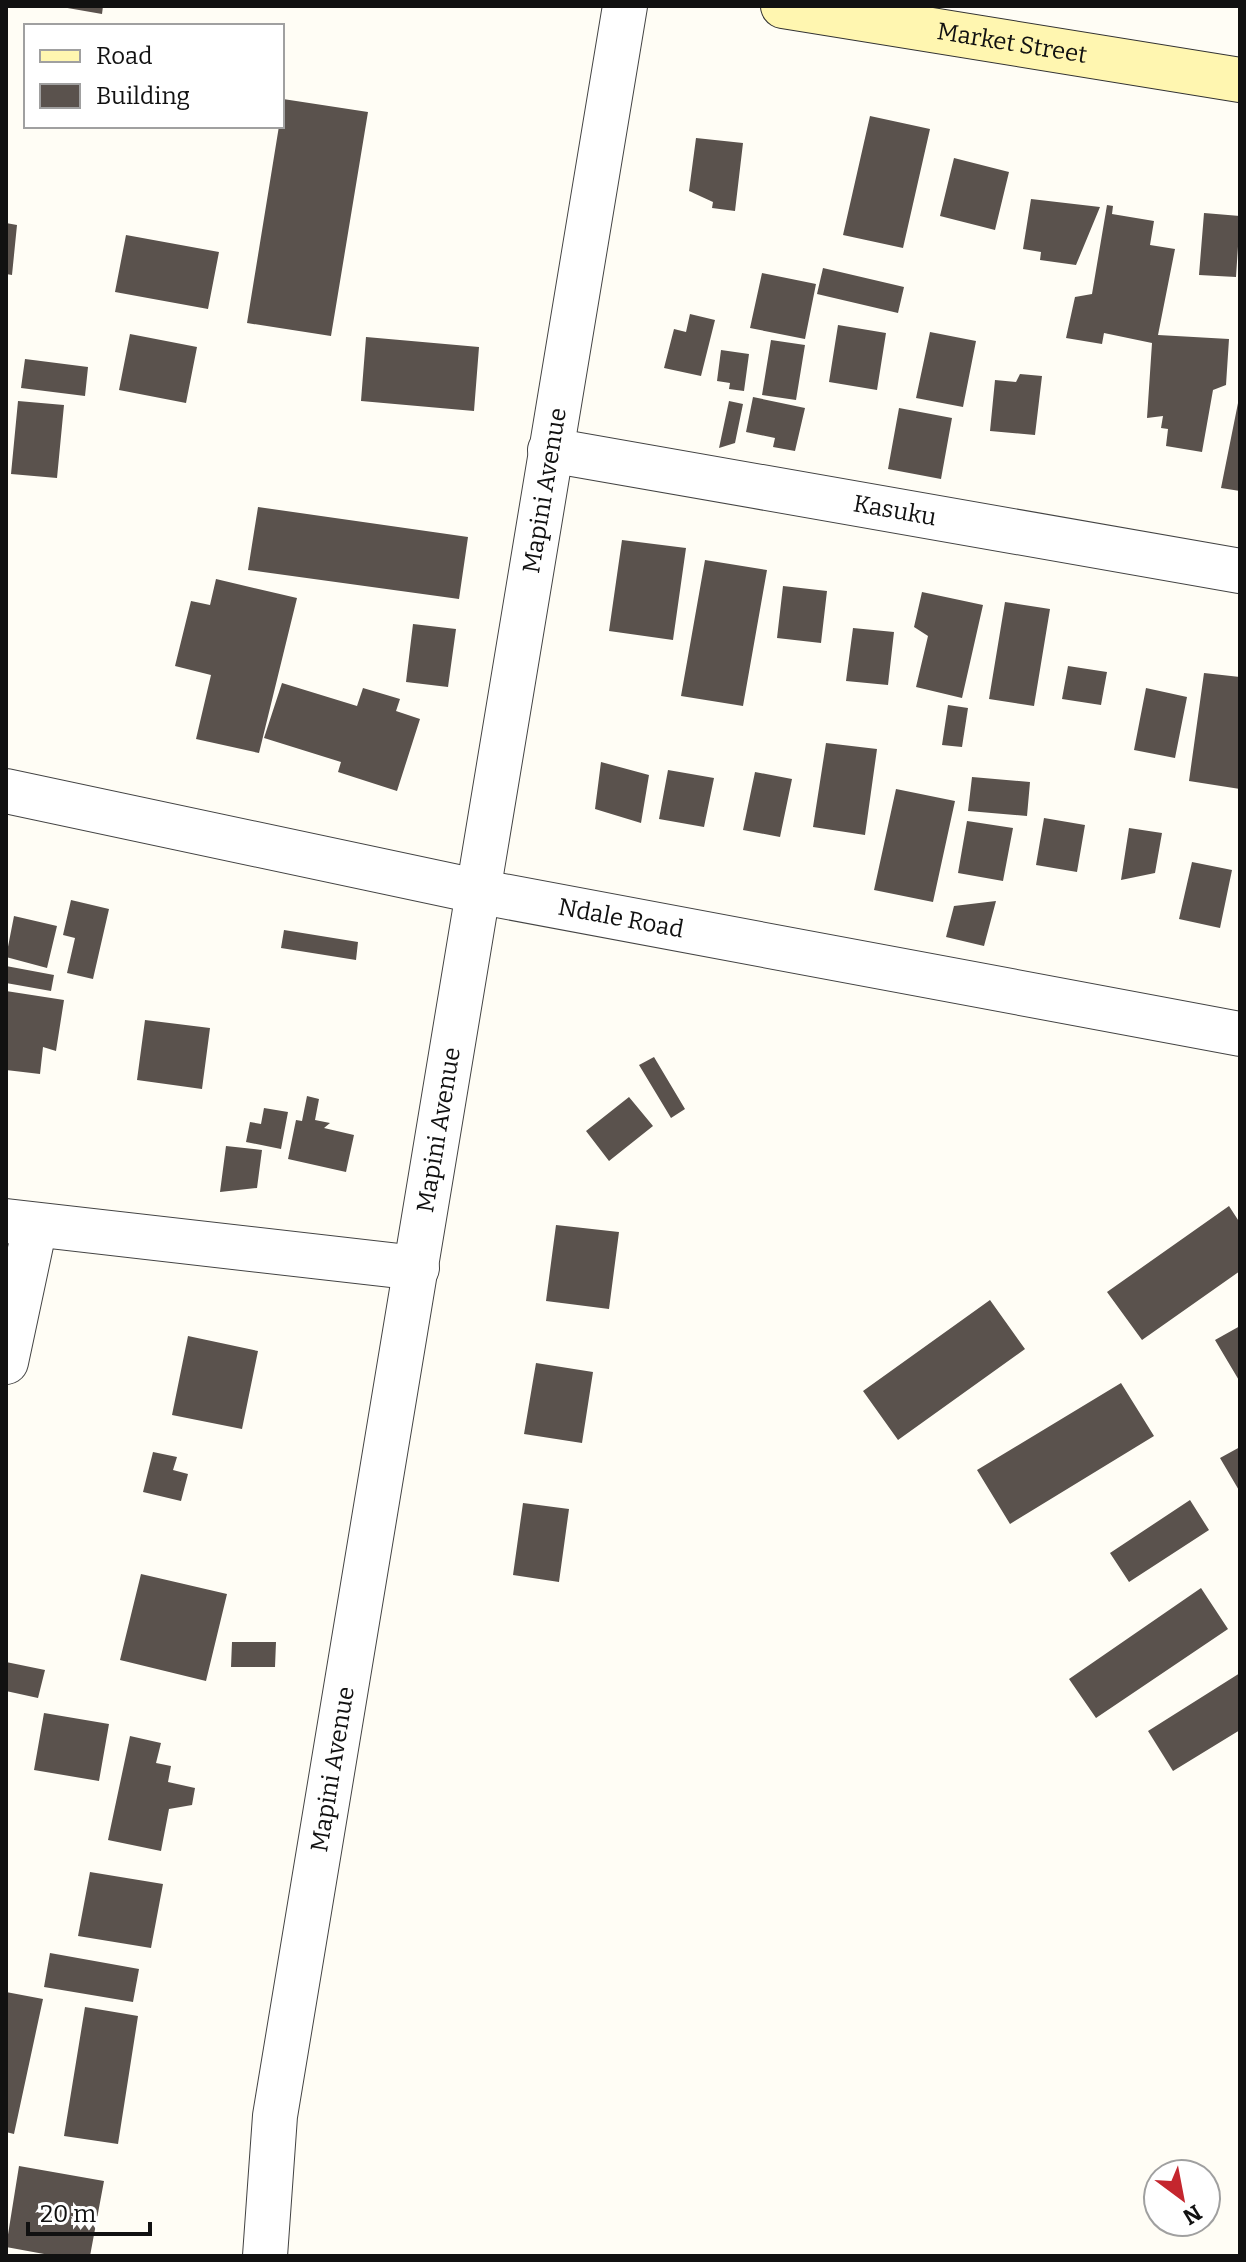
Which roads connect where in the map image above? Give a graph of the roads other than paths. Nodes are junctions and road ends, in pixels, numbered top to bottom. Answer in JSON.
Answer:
{"nodes":[{"id":1,"x":625,"y":6,"type":"edge"},
{"id":2,"x":783,"y":6,"type":"edge"},
{"id":3,"x":1240,"y":80,"type":"edge"},
{"id":4,"x":550,"y":450,"type":"junction"},
{"id":5,"x":1240,"y":571,"type":"edge"},
{"id":6,"x":6,"y":791,"type":"edge"},
{"id":7,"x":476,"y":891,"type":"junction"},
{"id":8,"x":1240,"y":1034,"type":"edge"},
{"id":9,"x":20,"y":1224,"type":"edge"},
{"id":10,"x":417,"y":1268,"type":"junction"},
{"id":11,"x":6,"y":1362,"type":"edge"},
{"id":12,"x":265,"y":2256,"type":"edge"}],
"edges":[{"from":1,"to":4,"type":"street","name":"Mapini Avenue"},
{"from":2,"to":3,"type":"street","name":"Market Street"},
{"from":4,"to":5,"type":"street","name":"Kasuku"},
{"from":4,"to":7,"type":"street","name":"Mapini Avenue"},
{"from":6,"to":7,"type":"street","name":"Ndale Road"},
{"from":7,"to":8,"type":"street","name":"Ndale Road"},
{"from":7,"to":10,"type":"street","name":"Mapini Avenue"},
{"from":9,"to":10,"type":"street"},
{"from":9,"to":11,"type":"street"},
{"from":10,"to":12,"type":"street","name":"Mapini Avenue"}]}
